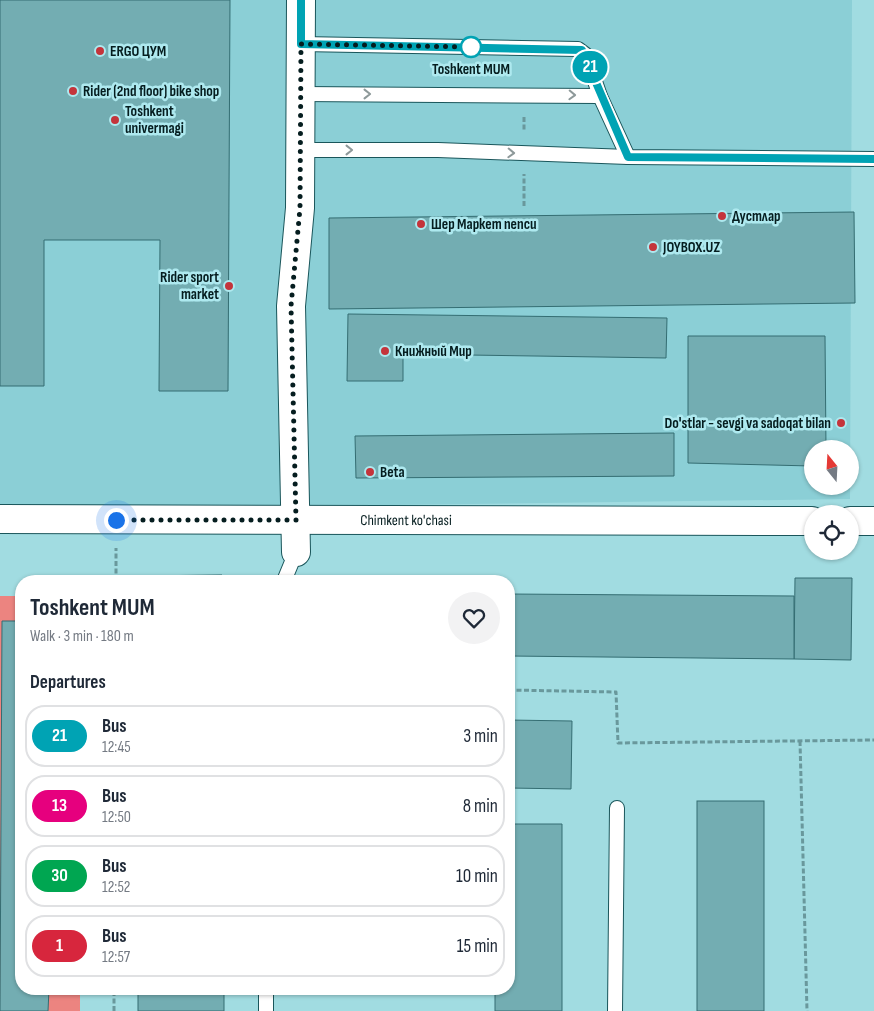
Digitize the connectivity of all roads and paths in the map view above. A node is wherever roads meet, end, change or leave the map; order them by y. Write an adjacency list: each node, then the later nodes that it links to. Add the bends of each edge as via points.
1 (301, 0): 2 (street)
2 (301, 44): 3 (street); 4 (lane, via 578,49 586,55)
3 (301, 94): 4 (lane, one-way to 4); 5 (street)
4 (600, 96): 6 (lane)
5 (300, 150): 6 (lane, one-way to 6, via 438,150); 9 (street, via 300,208 291,306)
6 (628, 157): 7 (lane)
7 (874, 159)
8 (0, 520): 9 (street, Chimkent ko'chasi)
9 (296, 520): 10 (street, Chimkent ko'chasi); 13 (street)
10 (804, 521)
11 (859, 521): 12 (street)
12 (874, 521)
13 (296, 552): 14 (lane)
14 (286, 575)
15 (515, 690): 17 (path, via 616,692 618,744)
16 (874, 740): 17 (path)
17 (800, 741): 24 (path)
18 (617, 808): 23 (lane)
19 (114, 995): 21 (path)
20 (266, 995): 22 (lane)
21 (114, 1011)
22 (266, 1011)
23 (615, 1011)
24 (807, 1011)

